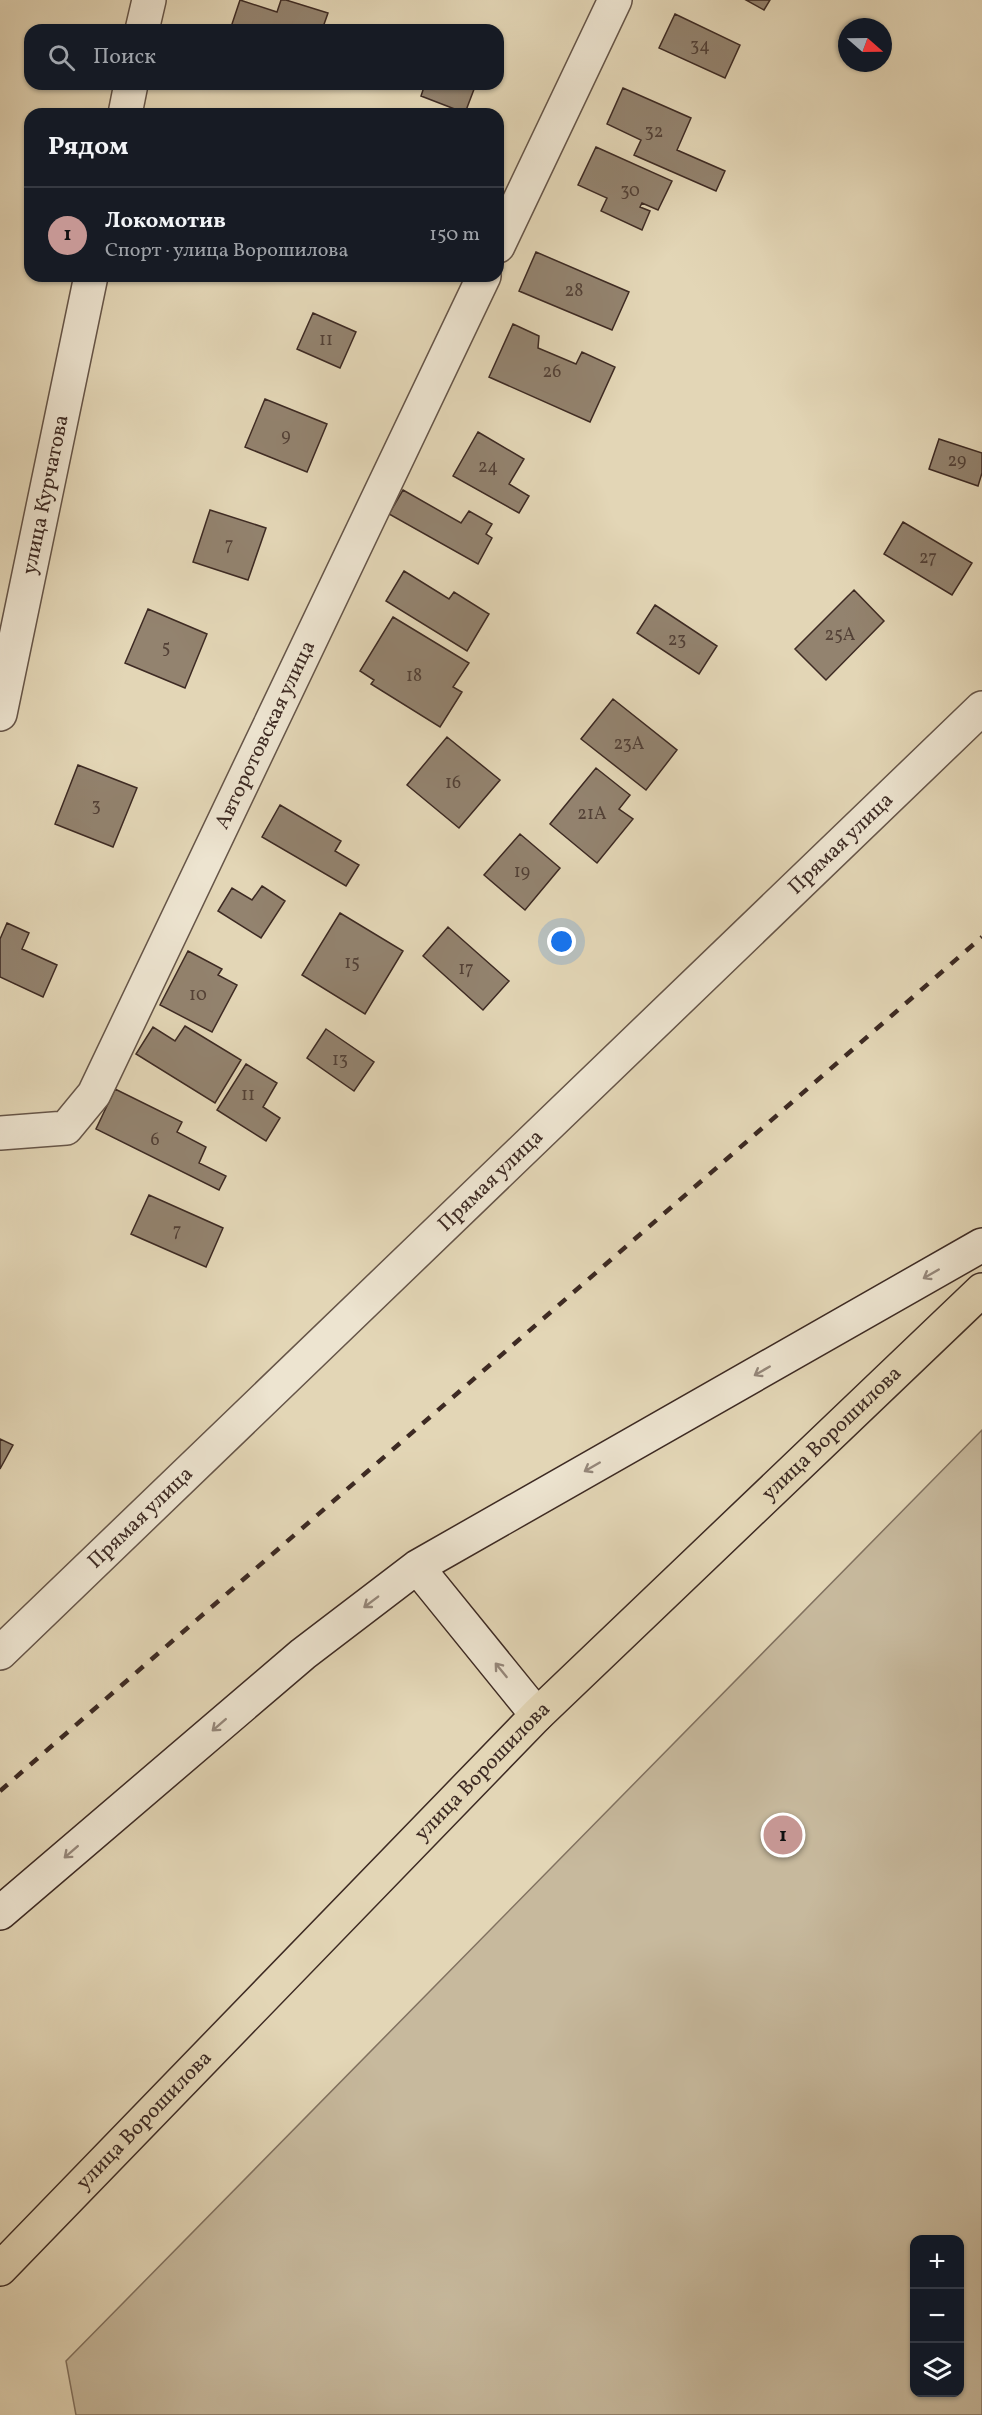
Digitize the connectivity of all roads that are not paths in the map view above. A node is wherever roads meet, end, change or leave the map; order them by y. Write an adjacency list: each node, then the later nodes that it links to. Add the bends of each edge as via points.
1 (149, 0): 3 (street)
2 (615, 0): 6 (street)
3 (143, 24)
4 (130, 90): 5 (street)
5 (126, 108)
6 (504, 233)
7 (90, 282): 10 (street, улица Курчатова)
8 (481, 282): 11 (street, Авторотовская улица, via 94,1094 66,1128)
9 (982, 708): 15 (street, Прямая улица)
10 (0, 714)
11 (0, 1133)
12 (982, 1245): 14 (street, one-way to 14)
13 (982, 1290): 16 (main road, улица Ворошилова)
14 (417, 1567): 16 (street, one-way to 14); 17 (street, one-way to 17, via 303,1654)
15 (0, 1653)
16 (537, 1715): 18 (main road, улица Ворошилова)
17 (0, 1913)
18 (0, 2269)

